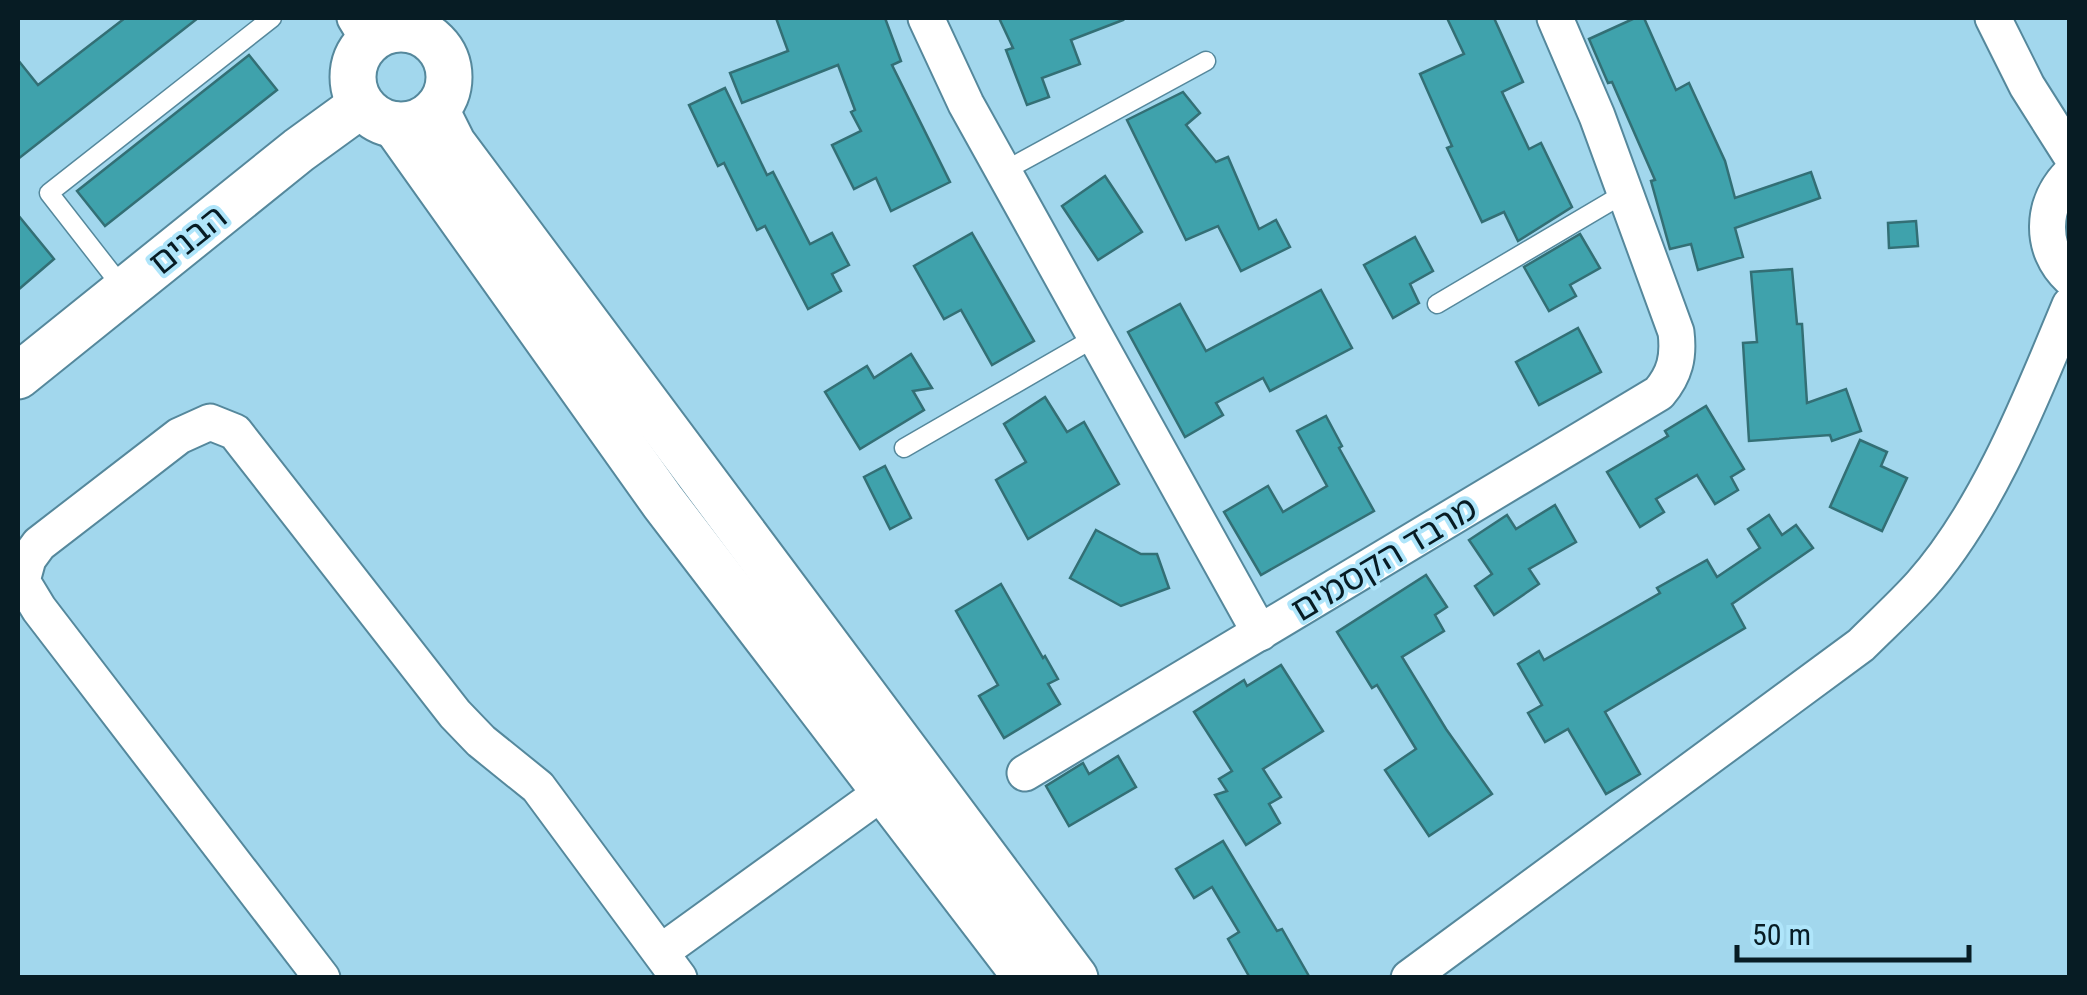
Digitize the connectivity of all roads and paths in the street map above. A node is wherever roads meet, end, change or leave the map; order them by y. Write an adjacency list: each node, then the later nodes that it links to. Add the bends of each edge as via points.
1 (272, 18): 14 (lane, via 49,194)
2 (926, 18): 10 (street, מרבד הקסמים)
3 (1555, 18): 12 (street, מרבד הקסמים)
4 (1993, 18): 9 (street)
5 (439, 28): 6 (street); 8 (street, via 450,83)
6 (362, 29): 8 (street, via 352,82)
7 (1206, 60): 10 (lane)
8 (398, 114): 14 (street, הבנים, via 299,150); 22 (street, via 662,502); 26 (street, via 453,144)
9 (2070, 154)
10 (1004, 171): 17 (street, מרבד הקסמים)
11 (2070, 174): 13 (street, via 2050,202 2046,226 2050,251)
12 (1625, 193): 15 (lane); 20 (street, מרבד הקסמים, via 1676,332 1676,364 1659,393)
13 (2070, 278)
14 (125, 291): 18 (street, הבנים)
15 (1437, 304)
16 (2070, 304): 27 (street, via 2005,452 1923,583 1861,645)
17 (1096, 337): 19 (lane); 20 (street, מרבד הקסמים)
18 (18, 376)
19 (904, 448)
20 (1260, 633): 21 (street)
21 (1025, 773)
22 (884, 791): 23 (street); 25 (street)
23 (670, 965): 24 (street, via 538,787 480,742 235,432 210,422 179,436 39,544 22,581)
24 (322, 978)
25 (1027, 978)
26 (1075, 978)
27 (1409, 978)

